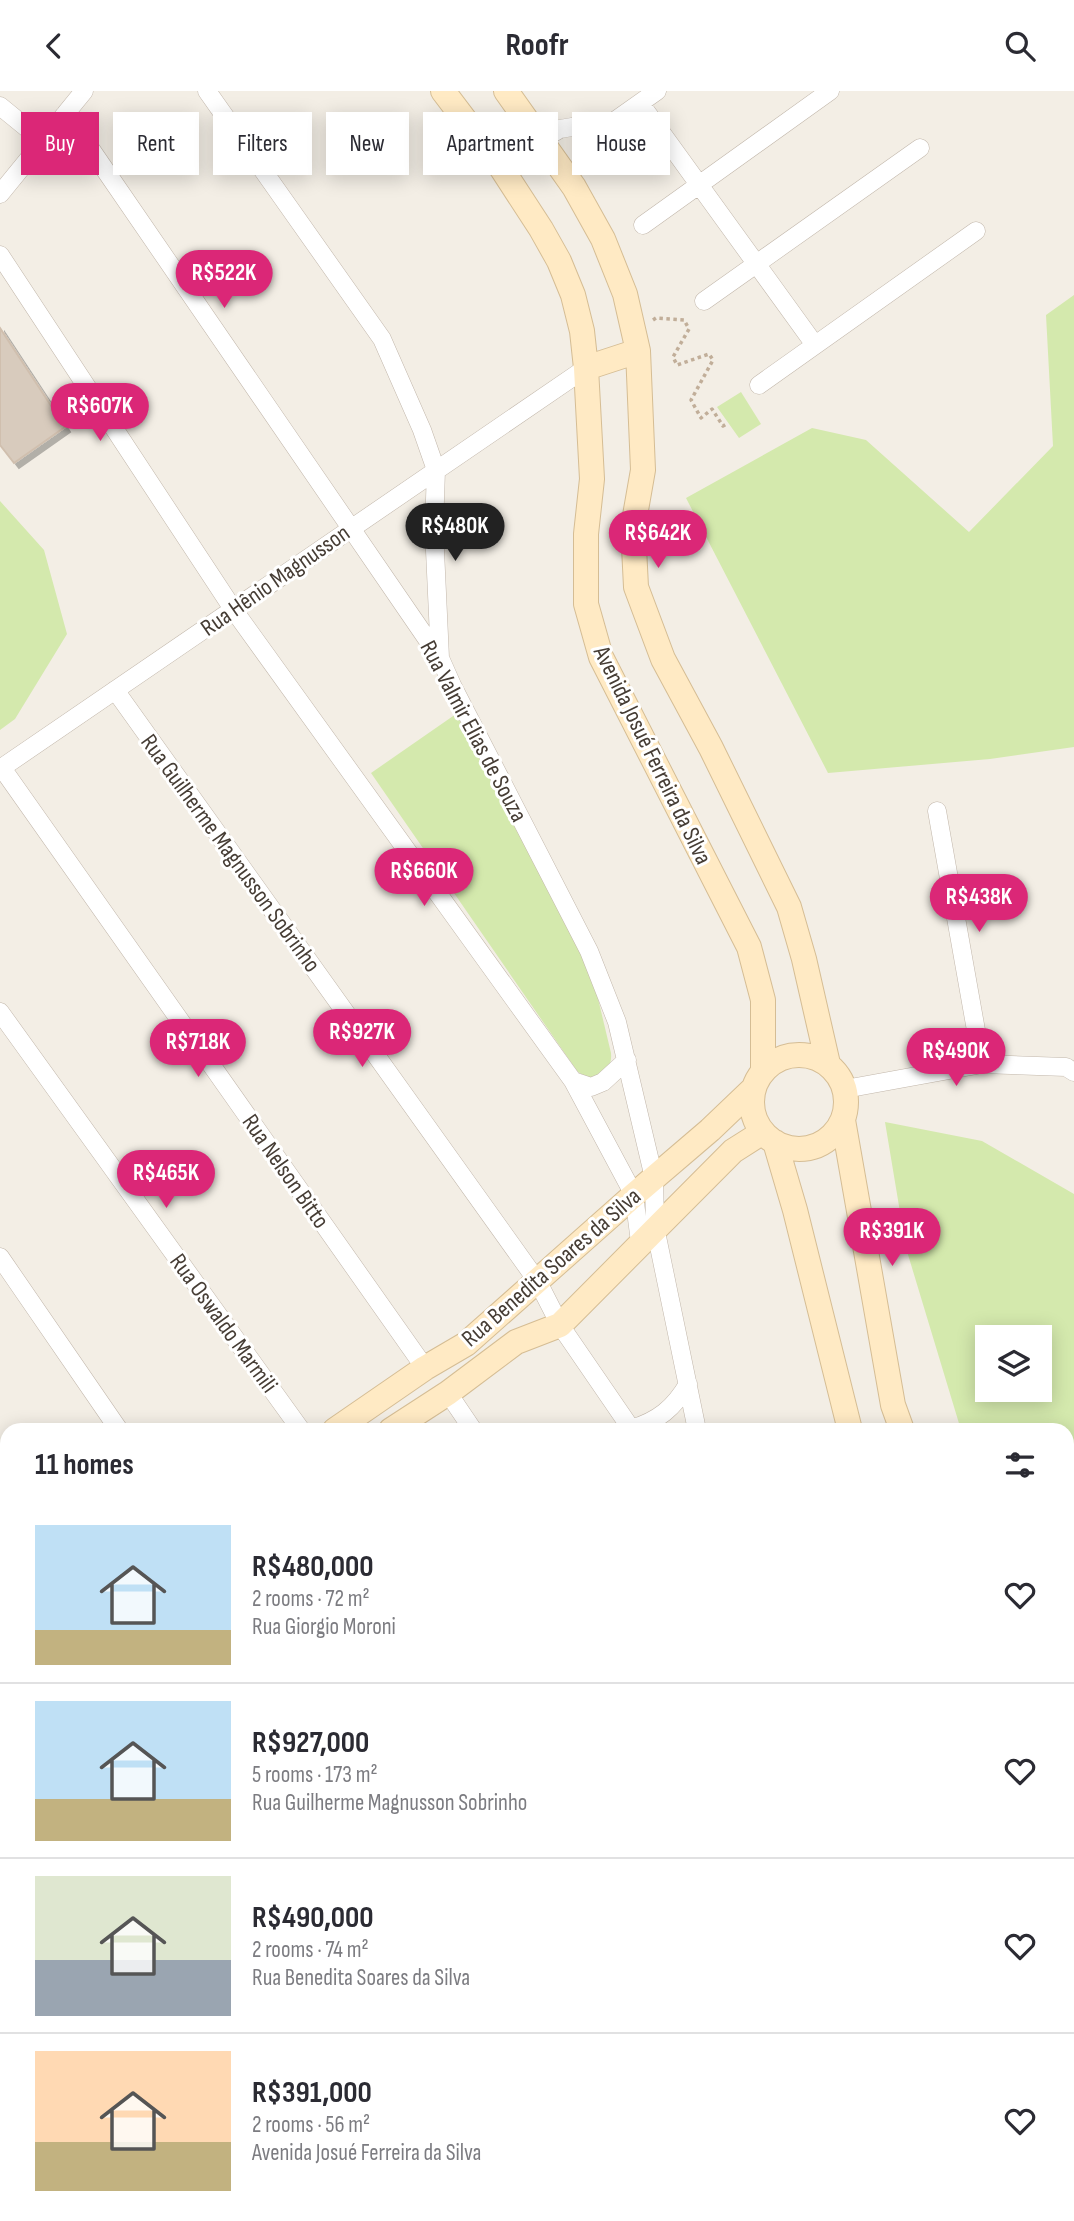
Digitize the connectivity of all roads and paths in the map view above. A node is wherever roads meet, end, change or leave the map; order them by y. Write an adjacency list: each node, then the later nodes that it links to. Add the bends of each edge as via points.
1 (84, 91): 9 (street)
2 (207, 91): 31 (street, via 382,339)
3 (443, 91): 10 (main road, Avenida Josué Ferreira da Silva)
4 (506, 91): 11 (main road, Avenida Josué Ferreira da Silva)
5 (657, 91): 7 (street)
6 (830, 91): 19 (street)
7 (640, 103): 13 (street, via 606,127); 19 (street)
8 (0, 106): 12 (street)
9 (67, 112)
10 (459, 112)
11 (521, 112)
12 (21, 123)
13 (558, 130)
14 (920, 148): 24 (street)
15 (99, 161): 32 (street, Rua Valmir Elias de Souza)
16 (558, 164): 26 (main road, Avenida Josué Ferreira da Silva, via 603,239 625,294)
17 (21, 169): 20 (street)
18 (506, 175): 28 (main road, Avenida Josué Ferreira da Silva, via 559,261 573,295)
19 (699, 185): 21 (street); 24 (street)
20 (0, 194)
21 (643, 225)
22 (976, 231): 27 (street)
23 (0, 255): 33 (street)
24 (757, 265): 25 (street); 27 (street)
25 (704, 301)
26 (636, 342): 28 (main road); 30 (path, via 656,318 684,320 689,329 673,357 677,365 709,354 713,360 691,400 701,418 712,409 723,426); 40 (main road, Avenida Josué Ferreira da Silva, via 643,470 634,527 636,587 663,659 789,907)
27 (815, 345): 29 (street)
28 (586, 368): 31 (street, Rua Hênio Magnusson); 43 (main road, Avenida Josué Ferreira da Silva, via 592,479 586,604 601,657 749,947 763,1000)
29 (759, 386)
30 (728, 423)
31 (436, 470): 32 (street, Rua Hênio Magnusson); 34 (street)
32 (350, 529): 33 (street, Rua Hênio Magnusson); 34 (street, Rua Valmir Elias de Souza)
33 (233, 609): 35 (street, Rua Hênio Magnusson); 44 (street)
34 (440, 658): 39 (street, Rua Valmir Elias de Souza, via 589,951)
35 (115, 690): 36 (street, Rua Hênio Magnusson); 52 (street, Rua Guilherme Magnusson Sobrinho)
36 (1, 769): 54 (street, Rua Nelson Bitto)
37 (937, 811): 41 (street)
38 (0, 1012): 58 (street, Rua Oswaldo Marmili)
39 (627, 1060): 44 (street, via 604,1082 591,1087); 48 (street, Rua Valmir Elias de Souza)
40 (828, 1064): 43 (main road, via 799,1054 785,1056 771,1063); 45 (main road)
41 (982, 1064): 42 (street, via 1066,1067); 45 (street)
42 (1074, 1072)
43 (758, 1079): 47 (main road, via 752,1103 754,1118); 48 (main road, Rua Benedita Soares da Silva, via 710,1130)
44 (573, 1081): 49 (street)
45 (845, 1089): 46 (main road)
46 (843, 1120): 47 (main road, via 822,1144 806,1149 790,1148); 66 (main road)
47 (769, 1137): 50 (main road, Rua Benedita Soares da Silva, via 733,1151); 65 (main road, via 795,1210)
48 (654, 1178): 49 (main road, Rua Benedita Soares da Silva); 50 (street, Rua Valmir Elias de Souza)
49 (634, 1195): 50 (street); 52 (main road, Rua Benedita Soares da Silva)
50 (648, 1235): 53 (main road, Rua Benedita Soares da Silva); 55 (street, Rua Valmir Elias de Souza)
51 (0, 1257): 57 (street)
52 (538, 1282): 53 (street, Rua Guilherme Magnusson Sobrinho); 54 (main road, Rua Benedita Soares da Silva, via 466,1343)
53 (560, 1325): 56 (main road, Rua Benedita Soares da Silva, via 516,1342); 62 (street, Rua Guilherme Magnusson Sobrinho)
54 (425, 1368): 59 (main road, Rua Benedita Soares da Silva)
55 (688, 1384): 63 (street, via 678,1401); 64 (street, Rua Valmir Elias de Souza)
56 (447, 1393): 60 (main road, Rua Benedita Soares da Silva); 61 (street)
57 (114, 1423)
58 (296, 1423)
59 (345, 1423)
60 (402, 1423)
61 (468, 1423)
62 (628, 1423)
63 (651, 1423)
64 (696, 1423)
65 (848, 1423)
66 (899, 1423)

